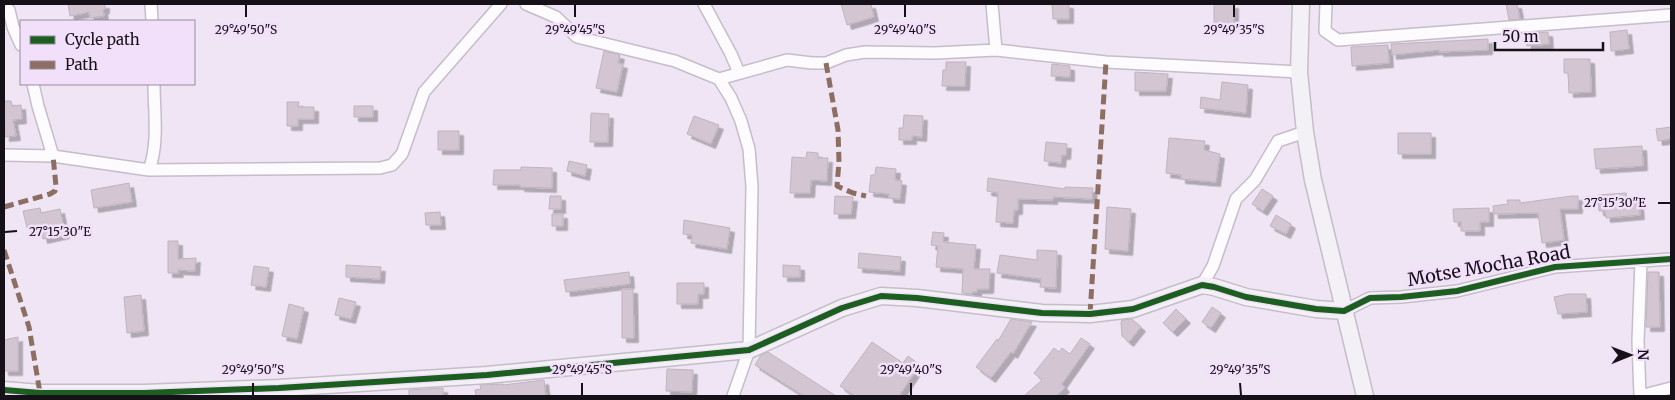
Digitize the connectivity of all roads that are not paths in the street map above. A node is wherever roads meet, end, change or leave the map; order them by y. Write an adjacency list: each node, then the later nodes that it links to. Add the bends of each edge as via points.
1 (150, 4): 10 (street)
2 (501, 4): 21 (street, via 424,92 402,154 392,165 380,168)
3 (526, 4): 15 (street, via 556,17 577,37 674,61)
4 (704, 4): 14 (street)
5 (992, 4): 12 (street)
6 (1301, 4): 13 (street)
7 (1326, 4): 9 (street, via 1325,31 1338,40)
8 (7, 9): 11 (street)
9 (1671, 15)
10 (152, 20)
11 (20, 43)
12 (996, 50): 13 (street, via 1106,62); 14 (street, via 865,52 826,63 787,60)
13 (1299, 72): 18 (street)
14 (739, 73): 15 (street)
15 (719, 79): 26 (street, via 734,106 749,149 752,188)
16 (33, 85): 20 (street)
17 (154, 85): 21 (street, via 155,144)
18 (1305, 132): 24 (street, via 1278,141 1255,180 1236,199 1213,266); 25 (street)
19 (4, 155): 20 (street)
20 (53, 156): 21 (street)
21 (149, 170)
22 (1671, 259): 23 (street, Motse Mocha Road)
23 (1641, 261): 25 (street, Motse Mocha Road, via 1555,267 1457,291 1402,298 1370,298); 32 (street)
24 (1202, 285): 25 (street, via 1246,297); 26 (street, via 1133,309 1090,314 1042,313 881,296 842,308)
25 (1344, 311): 31 (street)
26 (749, 350): 29 (street, via 487,375); 30 (street)
27 (1671, 388): 32 (street)
28 (4, 390): 29 (street)
29 (143, 395)
30 (733, 396)
31 (1365, 396)
32 (1640, 396)

